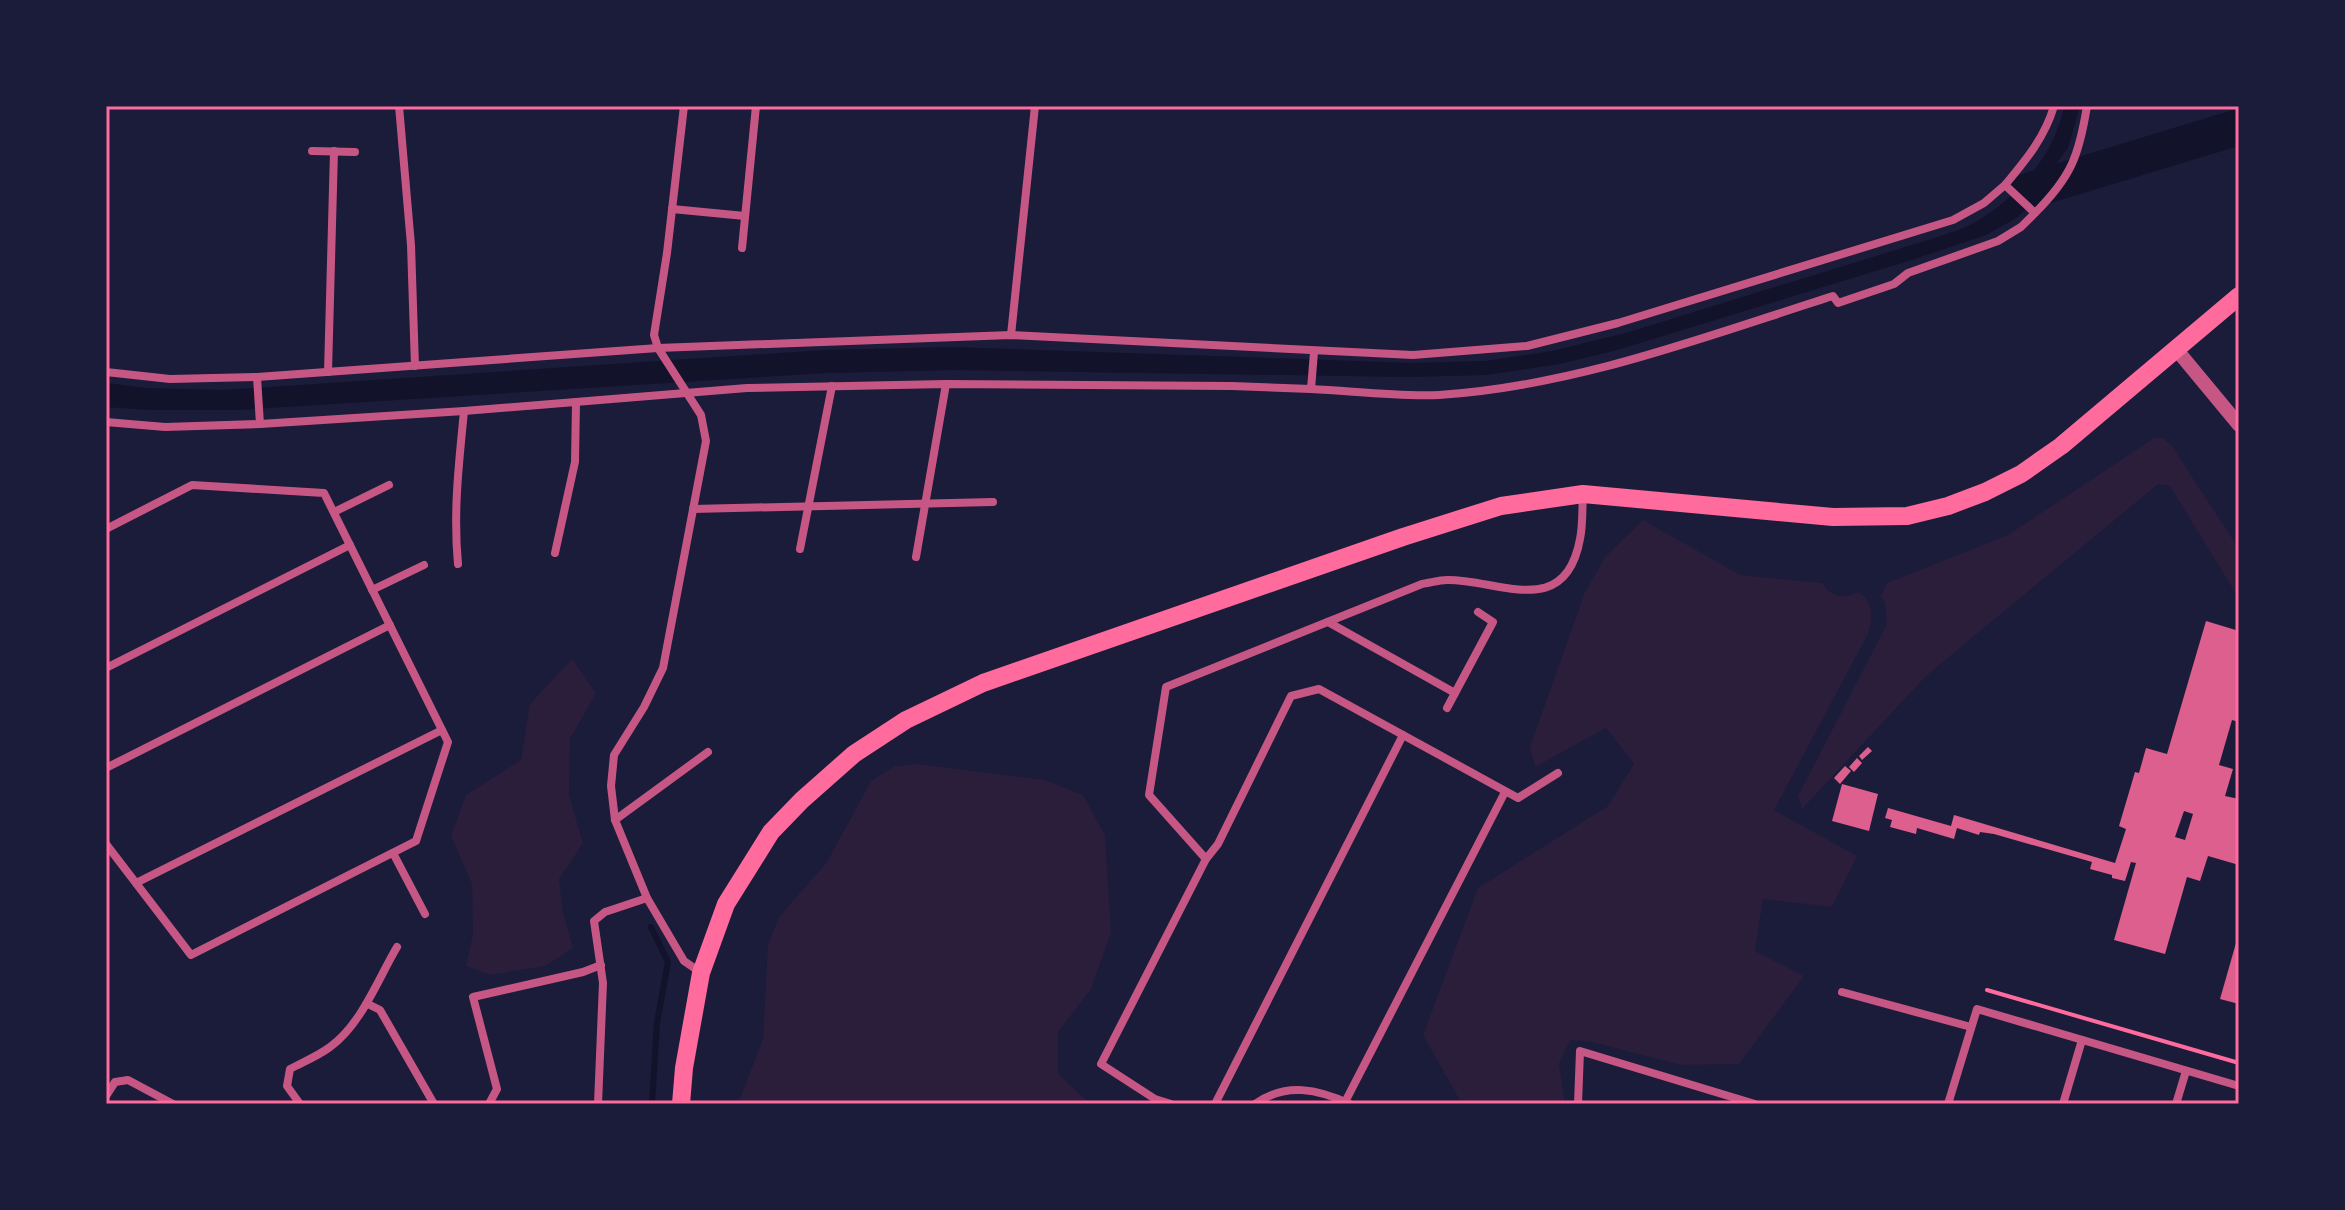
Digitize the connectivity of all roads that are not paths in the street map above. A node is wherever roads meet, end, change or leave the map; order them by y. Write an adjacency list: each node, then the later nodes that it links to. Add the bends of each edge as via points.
1 (399, 106): 20 (street)
2 (684, 106): 11 (street)
3 (756, 106): 13 (street)
4 (1035, 106): 16 (street)
5 (2054, 106): 10 (street)
6 (2087, 106): 12 (street, via 2081,146 2070,169 2054,194)
7 (312, 151): 8 (street)
8 (334, 151): 9 (street); 22 (street)
9 (355, 152)
10 (2008, 188): 12 (street); 19 (street, via 1953,220 1527,346 1413,355)
11 (672, 209): 13 (street); 17 (street, via 654,335)
12 (2032, 211): 26 (street, via 2021,227 1998,241 1908,273 1894,284 1838,303 1833,296 1604,369 1437,395)
13 (745, 216): 14 (street)
14 (742, 248)
15 (2239, 296): 18 (main road)
16 (1011, 335): 17 (street); 19 (street)
17 (658, 348): 20 (street); 27 (street)
18 (2176, 349): 32 (street); 34 (main road, via 2021,474 1934,509 1893,517 1833,517)
19 (1314, 354): 26 (street)
20 (415, 366): 22 (street)
21 (106, 372): 23 (street)
22 (328, 372): 23 (street)
23 (257, 381): 30 (street)
24 (946, 384): 25 (street); 26 (street); 36 (street)
25 (832, 386): 27 (street); 37 (street)
26 (1312, 386)
27 (685, 390): 28 (street); 38 (street, via 701,415 706,441)
28 (576, 402): 29 (street); 43 (street, via 575,462)
29 (464, 411): 30 (street); 45 (street, via 456,500)
30 (259, 420): 31 (street, via 165,427)
31 (106, 422)
32 (2239, 425)
33 (389, 485): 39 (street)
34 (1583, 494): 49 (street, via 1574,560 1564,576 1547,587 1526,592 1447,580 1422,584); 69 (main road, via 1501,506 1403,537 983,683 906,720 854,754 771,832 726,904)
35 (993, 502): 36 (street)
36 (926, 503): 37 (street); 44 (street)
37 (809, 506): 38 (street); 42 (street)
38 (693, 509): 60 (street, via 663,668 614,755)
39 (334, 512): 40 (street, via 324,493 192,485); 41 (street)
40 (106, 529)
41 (350, 545): 47 (street); 51 (street)
42 (800, 549)
43 (555, 553)
44 (916, 557)
45 (458, 564)
46 (424, 565): 47 (street)
47 (372, 590): 50 (street)
48 (1478, 612): 52 (street, via 1493,622)
49 (1328, 622): 52 (street); 63 (street, via 1166,687 1149,795)
50 (390, 625): 54 (street); 57 (street)
51 (106, 668)
52 (1455, 693): 53 (street)
53 (1447, 708)
54 (442, 730): 62 (street, via 448,742 416,841); 64 (street)
55 (1403, 735): 59 (street); 63 (street, via 1319,689 1291,696); 85 (street)
56 (708, 752): 60 (street)
57 (106, 768)
58 (1558, 773): 59 (street, via 1518,798)
59 (1505, 792): 77 (street)
60 (615, 820): 65 (street)
61 (106, 844): 64 (street)
62 (393, 853): 64 (street, via 191,955); 66 (street)
63 (1206, 859): 84 (street, via 1101,1064)
64 (136, 883)
65 (647, 898): 68 (street, via 594,921); 69 (street, via 684,961)
66 (425, 914)
67 (397, 947): 71 (street)
68 (601, 965): 81 (street, via 473,997 497,1089); 82 (street)
69 (701, 973): 83 (main road)
70 (1842, 992): 72 (street)
71 (368, 1004): 79 (street, via 331,1046 290,1069 287,1086); 80 (street, via 380,1010)
72 (1971, 1027): 73 (street, via 1977,1009); 89 (street)
73 (2082, 1040): 74 (street); 90 (street)
74 (2186, 1071): 75 (street); 91 (street)
75 (2239, 1086)
76 (106, 1096): 78 (street, via 115,1082 128,1080)
77 (1347, 1103): 86 (street, via 1299,1089 1282,1090)
78 (173, 1104)
79 (300, 1104)
80 (434, 1104)
81 (489, 1104)
82 (598, 1104)
83 (681, 1104)
84 (1171, 1104)
85 (1215, 1104)
86 (1255, 1104)
87 (1578, 1104): 88 (street, via 1580,1051)
88 (1755, 1104)
89 (1948, 1104)
90 (2063, 1104)
91 (2176, 1104)

